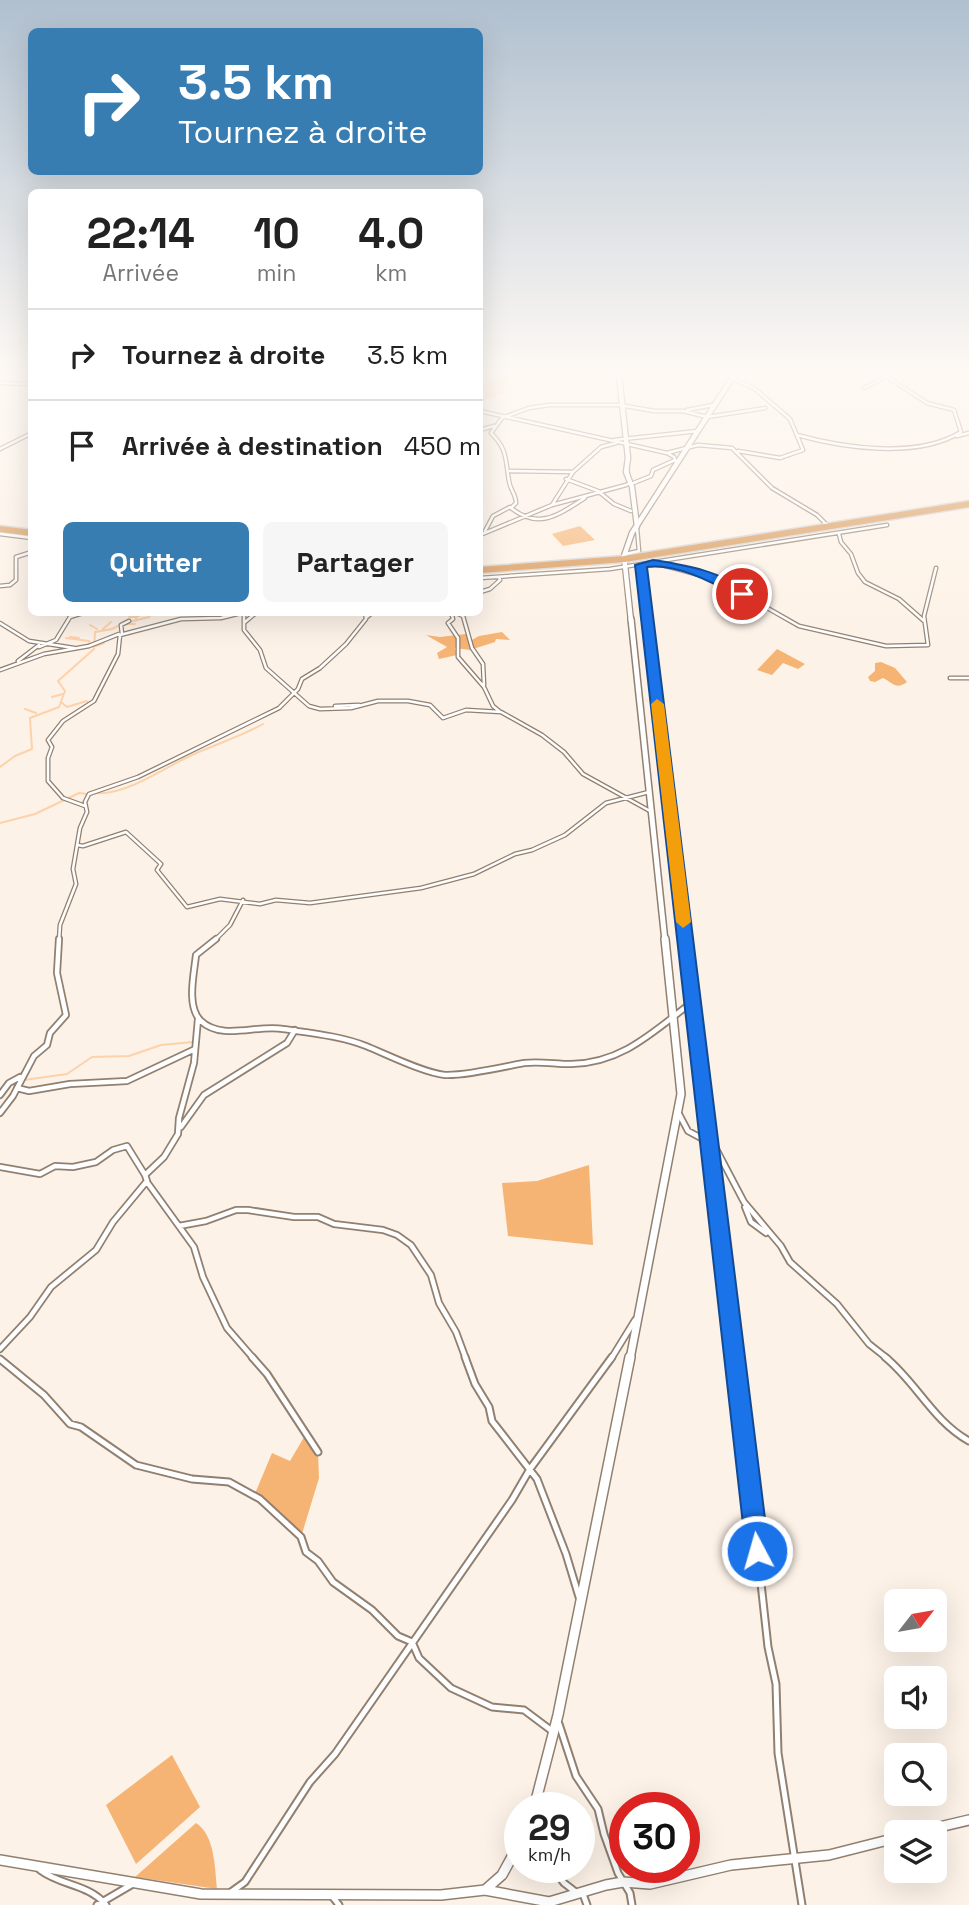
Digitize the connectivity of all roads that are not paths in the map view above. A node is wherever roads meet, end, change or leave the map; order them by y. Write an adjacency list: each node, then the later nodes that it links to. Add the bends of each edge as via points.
1 (508, 464): 7 (street)
2 (582, 464): 8 (street)
3 (626, 464): 10 (street)
4 (668, 464): 10 (street)
5 (675, 464): 19 (street)
6 (749, 464): 20 (street, via 772,488 817,515)
7 (510, 471): 8 (street); 15 (street, via 509,484 517,502)
8 (573, 472): 9 (street)
9 (566, 479): 11 (street); 13 (street)
10 (630, 484): 11 (street); 16 (street)
11 (603, 494): 12 (street); 16 (street, via 614,504)
12 (585, 498): 13 (street); 17 (street, via 546,519)
13 (552, 505): 17 (street)
14 (969, 505): 20 (highway); 26 (highway)
15 (510, 507): 17 (street); 22 (street, via 493,516)
16 (633, 509): 19 (street)
17 (522, 517): 22 (street)
18 (887, 525): 24 (street)
19 (637, 526): 26 (street, via 629,538); 26 (street, via 639,551)
20 (828, 527): 26 (highway)
21 (0, 530): 23 (highway)
22 (485, 532)
23 (28, 533)
24 (838, 533): 27 (street); 44 (street, via 854,556 862,580 901,600)
25 (28, 553): 33 (street, via 16,557 16,580)
26 (625, 561): 28 (street); 30 (highway); 32 (street); 60 (street)
27 (653, 563): 28 (street); 44 (street, via 718,580 799,626 882,646 927,646)
28 (641, 565): 66 (street)
29 (936, 568): 44 (street, via 926,596)
30 (483, 574)
31 (483, 574): 32 (street)
32 (499, 577): 34 (street, via 491,589)
33 (0, 586)
34 (483, 591)
35 (73, 616): 50 (street, via 56,640)
36 (217, 616): 41 (street)
37 (243, 616): 46 (street)
38 (253, 616): 46 (street)
39 (453, 616): 57 (street, via 448,623 458,639 458,657)
40 (463, 616): 57 (street, via 482,667)
41 (211, 617): 47 (street, via 181,619)
42 (367, 617): 58 (street, via 346,644 302,679)
43 (129, 621): 47 (street, via 121,625)
44 (924, 621)
45 (0, 623): 51 (street)
46 (244, 624): 58 (street, via 267,668)
47 (122, 634): 48 (street); 49 (street)
48 (113, 636): 49 (street); 52 (street)
49 (121, 640): 62 (street, via 120,656 94,691 94,701 62,721 48,740 52,747 48,781 63,798)
50 (47, 644): 51 (street); 52 (street)
51 (38, 645): 53 (street)
52 (80, 648): 53 (street)
53 (9, 665): 54 (street)
54 (0, 670)
55 (950, 678): 56 (street)
56 (969, 678)
57 (484, 687): 59 (street)
58 (293, 692): 59 (street, via 309,706 327,709 378,701 430,705 443,718 466,710); 62 (street, via 246,726 138,777 92,791)
59 (501, 712): 61 (street, via 542,735 583,774)
60 (649, 792): 61 (street); 63 (street)
61 (626, 797): 63 (street); 65 (street, via 600,807 565,835 474,874 391,894 302,904)
62 (85, 806): 64 (street)
63 (652, 812): 67 (street)
64 (77, 845): 65 (street, via 127,832 161,864 157,870 187,907 211,899); 71 (street, via 76,884 60,925 57,973 66,1015)
65 (243, 900): 68 (street, via 232,923 196,955 191,988)
66 (692, 1003): 67 (street); 78 (street)
67 (673, 1017): 69 (street, via 610,1059 535,1062 459,1074 438,1073 365,1045); 76 (street)
68 (198, 1019): 69 (street, via 223,1031); 70 (street)
69 (295, 1030): 77 (street, via 278,1049 204,1095)
70 (195, 1049): 72 (street, via 127,1081 29,1091); 77 (street, via 179,1118)
71 (22, 1076): 72 (street); 73 (street)
72 (17, 1088): 75 (street)
73 (0, 1095)
74 (0, 1101): 75 (street)
75 (1, 1110)
76 (680, 1114): 78 (street, via 688,1131); 83 (street)
77 (181, 1127): 80 (street, via 173,1145)
78 (709, 1141): 86 (street, via 744,1202 790,1262 837,1304 869,1344 901,1370 935,1413); 98 (street)
79 (0, 1167): 80 (street, via 40,1174 55,1166 96,1162 127,1146)
80 (145, 1175): 81 (street)
81 (147, 1181): 82 (street); 84 (street, via 96,1250 51,1287)
82 (179, 1226): 87 (street, via 194,1247 227,1328 267,1374); 88 (street, via 248,1210 318,1217 397,1235 411,1245 428,1270 492,1421)
83 (638, 1315): 88 (street); 89 (street)
84 (0, 1349)
85 (0, 1359): 90 (street, via 44,1395 70,1424 136,1465 192,1479 229,1482 260,1499 301,1537 306,1552 332,1582 372,1610 398,1636)
86 (969, 1441)
87 (318, 1452)
88 (530, 1469): 89 (street); 90 (street)
89 (581, 1602): 91 (street)
90 (412, 1642): 92 (street, via 419,1658 451,1688 492,1707 524,1710); 110 (street, via 335,1754 310,1782 245,1882)
91 (558, 1715): 92 (street); 97 (street, via 565,1749 598,1810)
92 (554, 1732): 93 (street)
93 (538, 1792)
94 (969, 1820): 95 (street)
95 (947, 1825)
96 (884, 1841): 98 (street, via 829,1855)
97 (609, 1847)
98 (793, 1858): 102 (street); 114 (street)
99 (0, 1860): 100 (street)
100 (36, 1867): 108 (street); 113 (street, via 51,1880 92,1889)
101 (504, 1872): 109 (street)
102 (700, 1872)
103 (564, 1883): 112 (street)
104 (617, 1883): 112 (street)
105 (624, 1883): 118 (street)
106 (636, 1883): 107 (street)
107 (654, 1883)
108 (133, 1884): 110 (street); 113 (street)
109 (485, 1889): 111 (street, via 447,1894); 112 (street, via 549,1902)
110 (226, 1895): 111 (street)
111 (332, 1895): 116 (street)
112 (577, 1897): 117 (street)
113 (105, 1903): 115 (street)
114 (802, 1904)
115 (97, 1905)
116 (340, 1905)
117 (587, 1905)
118 (632, 1905)

